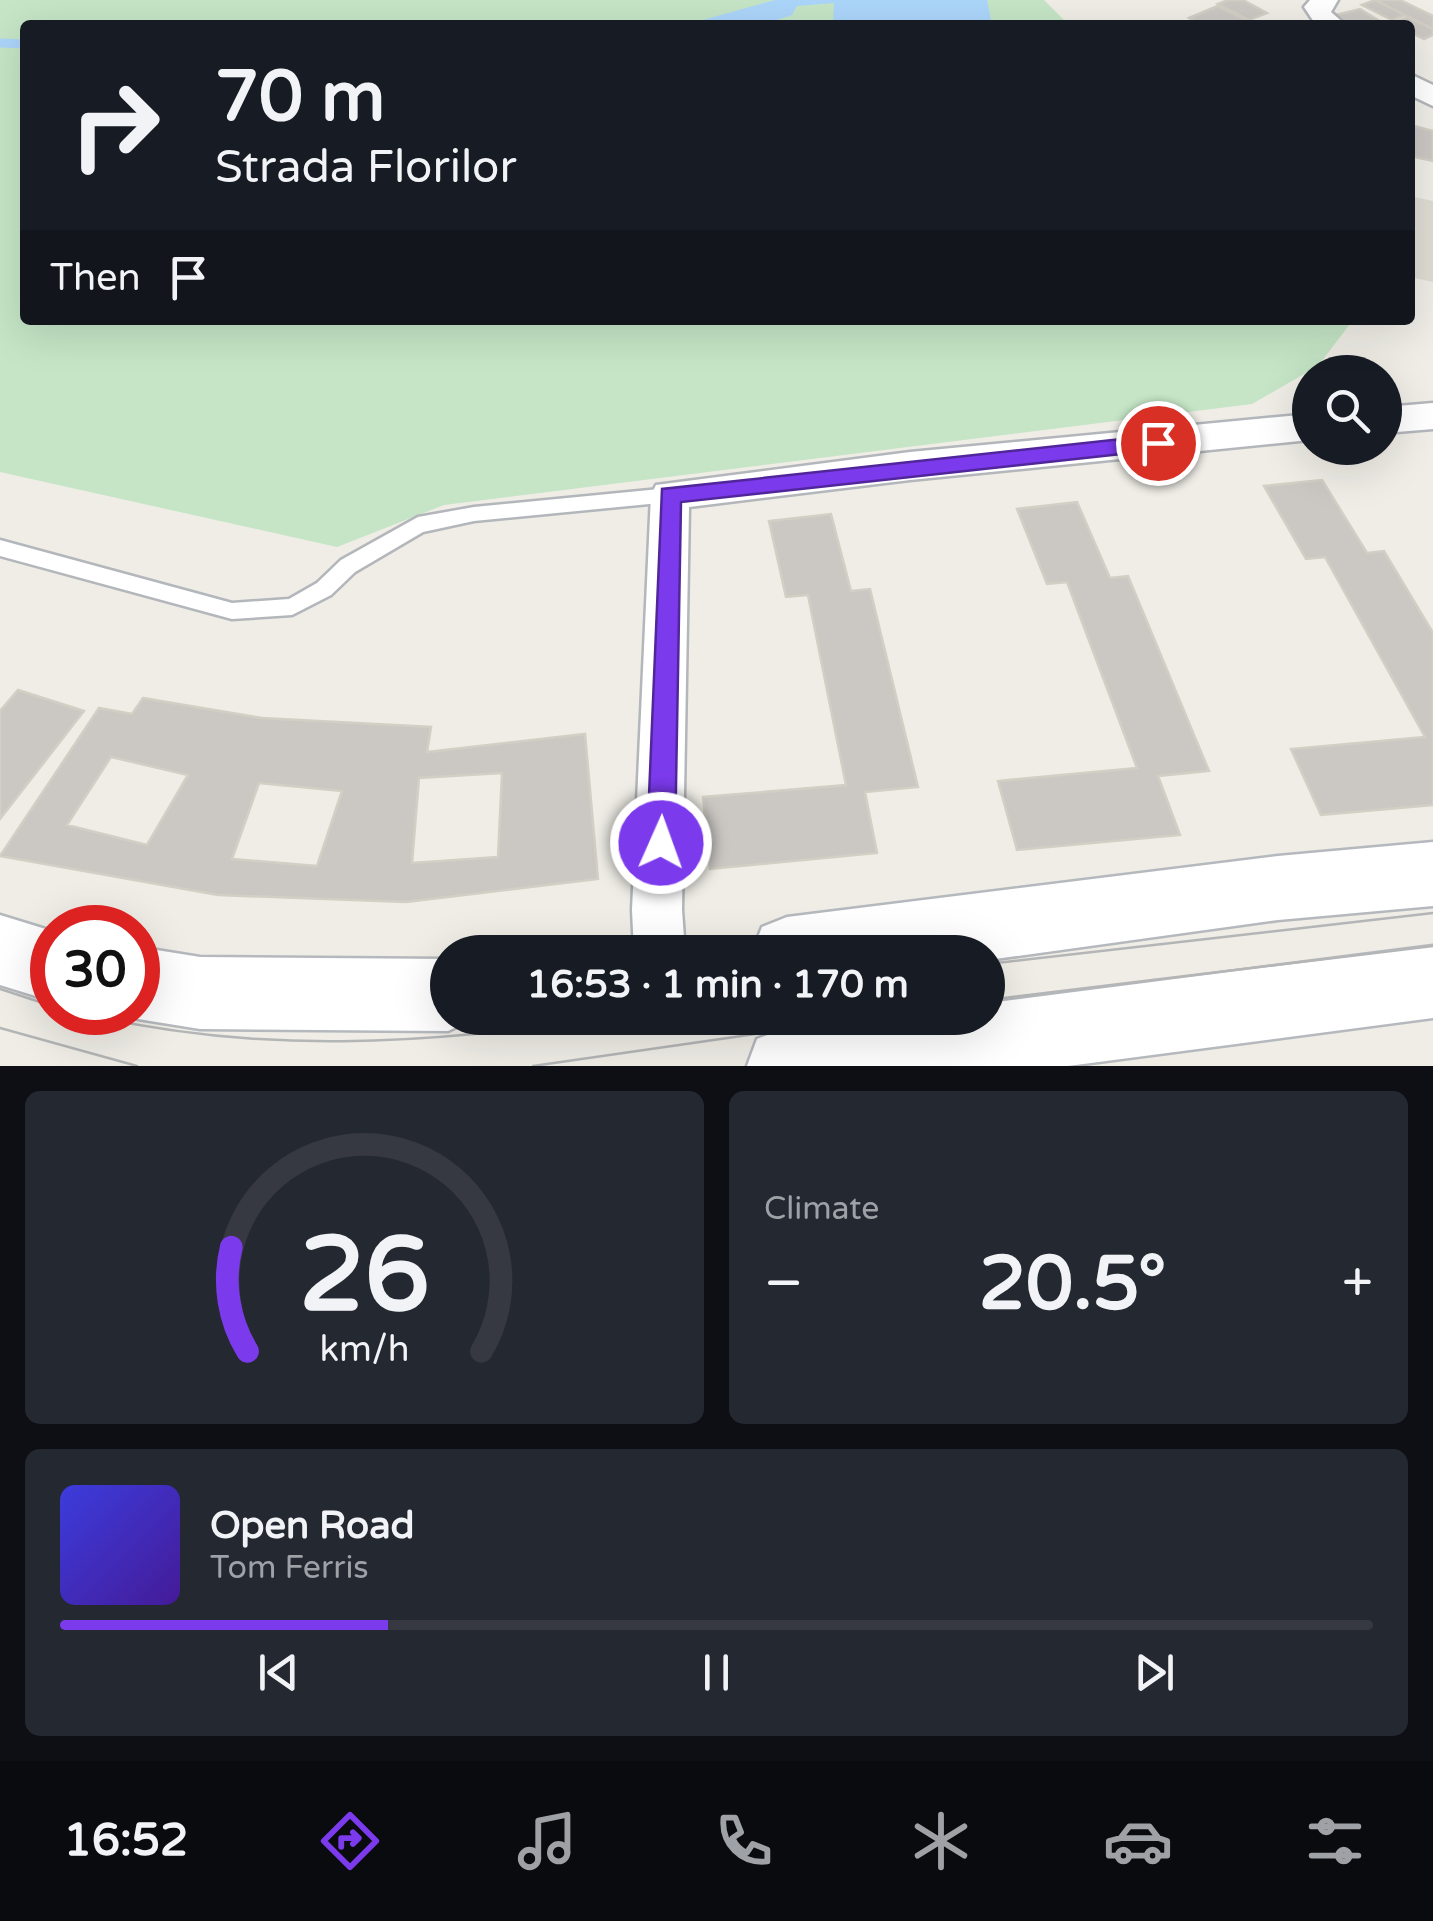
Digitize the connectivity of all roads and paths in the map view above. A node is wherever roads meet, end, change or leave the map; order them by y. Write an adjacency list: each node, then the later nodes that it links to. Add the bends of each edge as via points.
1 (1324, 0): 2 (street, via 1317,7)
2 (1326, 20)
3 (1433, 416): 4 (street)
4 (1402, 419)
5 (1292, 429): 6 (street)
6 (670, 495): 7 (lane, via 418,525 292,607 232,611); 9 (street)
7 (0, 548)
8 (1433, 874): 10 (main road)
9 (658, 935)
10 (917, 935)
11 (0, 950): 12 (main road)
12 (30, 959)
13 (1433, 982): 16 (main road)
14 (160, 987): 15 (main road, via 200,993)
15 (430, 994)
16 (784, 1066)

